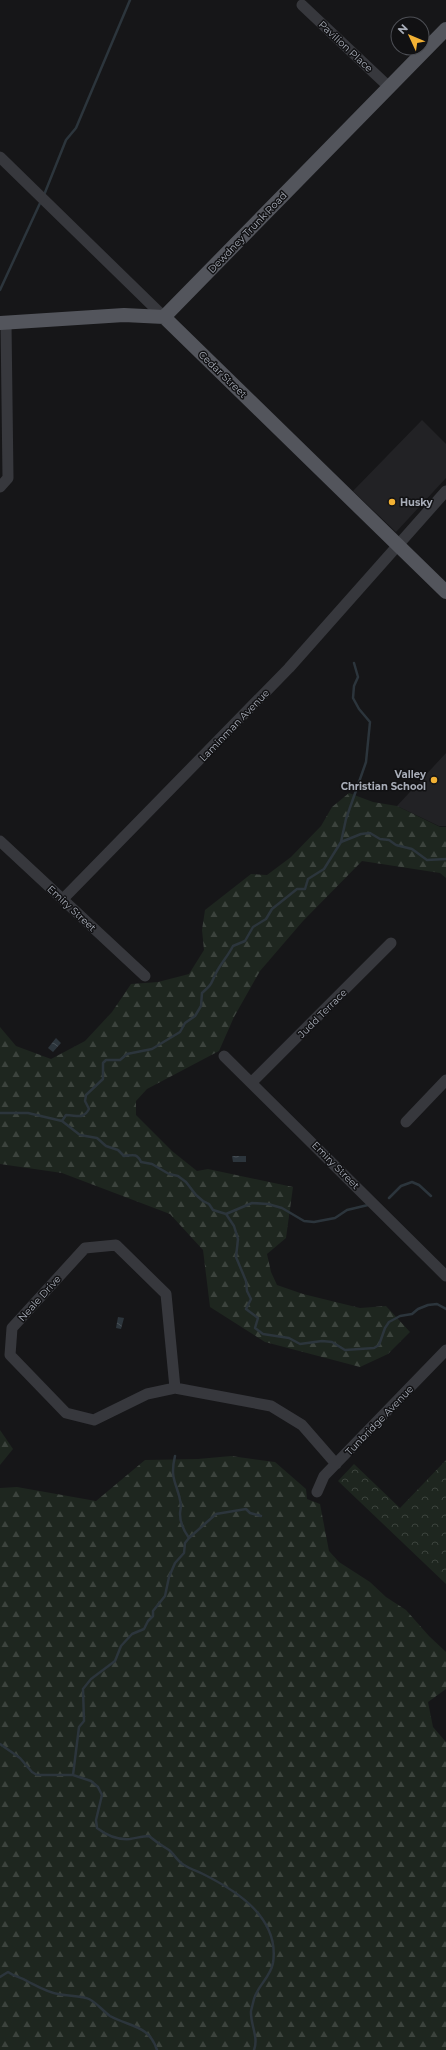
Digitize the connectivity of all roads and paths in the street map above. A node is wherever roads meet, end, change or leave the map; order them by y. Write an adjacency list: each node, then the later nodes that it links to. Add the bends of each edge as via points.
1 (302, 5): 3 (street, Pavilion Place)
2 (446, 30): 3 (main road, Dewdney Trunk Road)
3 (389, 87): 5 (main road, Dewdney Trunk Road)
4 (0, 157): 5 (street, Cedar Street)
5 (164, 317): 6 (main road, via 124,315); 9 (main road, Cedar Street)
6 (3, 323): 7 (street, via 8,478)
7 (0, 487)
8 (446, 491): 9 (street, Laminman Avenue)
9 (398, 546): 10 (main road, Cedar Street); 12 (street, Laminman Avenue, via 289,668)
10 (446, 592)
11 (0, 840): 12 (street, Emiry Street)
12 (63, 899): 14 (street, Emiry Street)
13 (391, 943): 17 (street, Judd Terrace)
14 (145, 976)
15 (224, 1056): 17 (street, Emiry Street)
16 (446, 1080): 18 (street)
17 (252, 1082): 19 (street, Emiry Street)
18 (406, 1122)
19 (446, 1276)
20 (446, 1350): 22 (street, Tunbridge Avenue)
21 (175, 1388): 21 (street, Neale Drive, via 166,1294 116,1245 85,1248 12,1328 10,1355 66,1413 94,1420 147,1394); 22 (street, Neale Drive, via 271,1406 302,1425)
22 (336, 1464): 23 (street, Tunbridge Avenue, via 324,1476)
23 (318, 1492)

